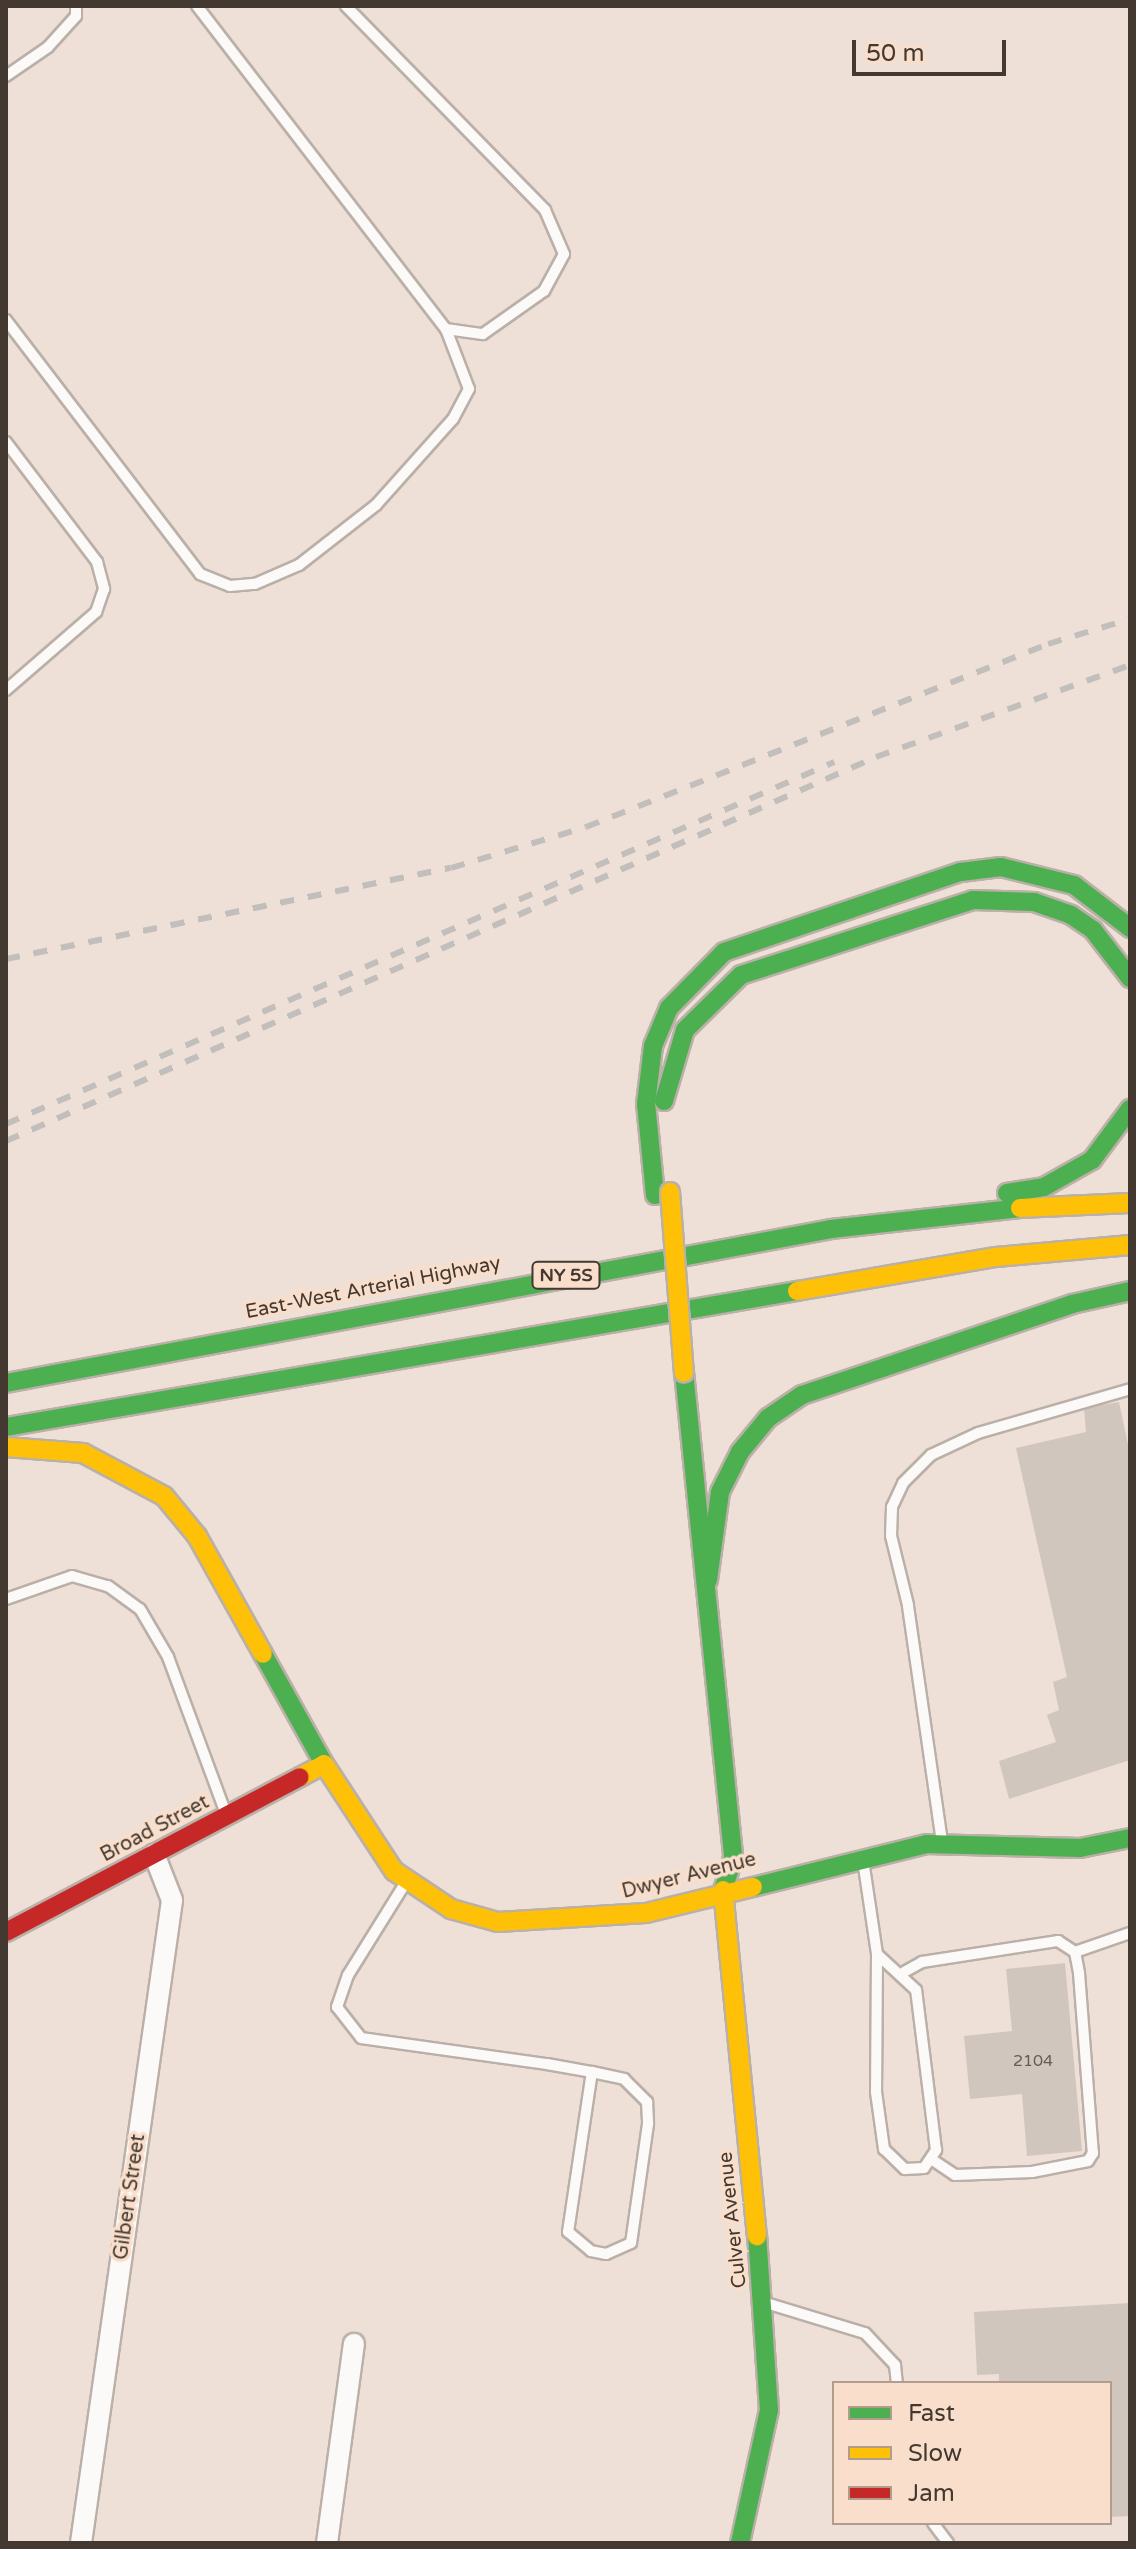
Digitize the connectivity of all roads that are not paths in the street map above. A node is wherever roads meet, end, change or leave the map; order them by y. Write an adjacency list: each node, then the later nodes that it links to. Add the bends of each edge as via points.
1 (76, 6): 4 (lane, via 76,16 48,47)
2 (197, 6): 6 (lane)
3 (346, 6): 6 (lane, via 545,210 564,254 544,291 483,334)
4 (6, 76)
5 (6, 320): 6 (lane, via 200,574 230,586 255,584 299,565 376,505 453,419 469,389)
6 (446, 329)
7 (6, 442): 8 (lane, via 97,562 104,589 96,612)
8 (6, 690)
9 (1130, 928): 12 (main road, via 1113,909 1074,885 1001,867 961,872 724,952 669,1008 653,1046 646,1104)
10 (1130, 978): 12 (main road, via 1093,930 1071,915 999,898 917,915 761,965 708,1001 685,1030 664,1096)
11 (1130, 1109): 14 (main road, via 1092,1160 1070,1176)
12 (662, 1194): 17 (main road, bridge)
13 (1130, 1203): 14 (main road, East-West Arterial Highway / NY 5S)
14 (883, 1221): 18 (main road, East-West Arterial Highway / NY 5S, via 431,1299)
15 (1130, 1245): 20 (main road, via 996,1257)
16 (1130, 1291): 22 (main road, via 1072,1304 802,1395 768,1418 740,1452 720,1492)
17 (676, 1372): 22 (main road); 31 (main road, via 713,1871)
18 (6, 1383)
19 (1130, 1389): 27 (lane, via 978,1433 931,1455 903,1483 892,1507 891,1536 908,1605)
20 (6, 1427)
21 (6, 1447): 24 (main road, Dwyer Avenue, via 83,1453 164,1496 197,1536)
22 (708, 1580): 31 (main road, via 733,1858)
23 (6, 1599): 25 (lane, via 72,1576 108,1586 140,1609 168,1657)
24 (324, 1764): 25 (main road, Broad Street); 30 (main road, Dwyer Avenue, via 369,1841)
25 (227, 1815): 28 (main road, Broad Street)
26 (1130, 1838): 27 (main road, Dwyer Avenue, via 1080,1848)
27 (942, 1842): 29 (main road, Dwyer Avenue)
28 (154, 1854): 32 (main road, Broad Street); 43 (street, Gilbert Street, via 172,1900)
29 (862, 1858): 31 (main road, Dwyer Avenue); 35 (lane)
30 (407, 1881): 31 (main road, Dwyer Avenue, via 451,1909 498,1922 646,1913); 37 (lane, via 348,1975 337,2007 361,2038)
31 (723, 1890): 39 (main road, Culver Avenue)
32 (6, 1932)
33 (1130, 1933): 34 (lane)
34 (1075, 1952): 36 (lane, via 1058,1941 922,1962); 38 (lane, via 1093,2153 1088,2161 1032,2172 955,2175)
35 (877, 1954): 36 (lane); 38 (lane, via 876,2092 884,2149 905,2169)
36 (904, 1972): 38 (lane, via 916,1990)
37 (592, 2072): 37 (lane, via 624,2079 647,2102 631,2243 606,2254 591,2251 568,2232)
38 (934, 2161)
39 (763, 2302): 41 (lane, via 865,2333 895,2365); 45 (main road, Culver Avenue, via 769,2410)
40 (354, 2344): 44 (street)
41 (897, 2381)
42 (934, 2525): 46 (lane)
43 (81, 2543)
44 (327, 2543)
45 (740, 2543)
46 (948, 2543)

